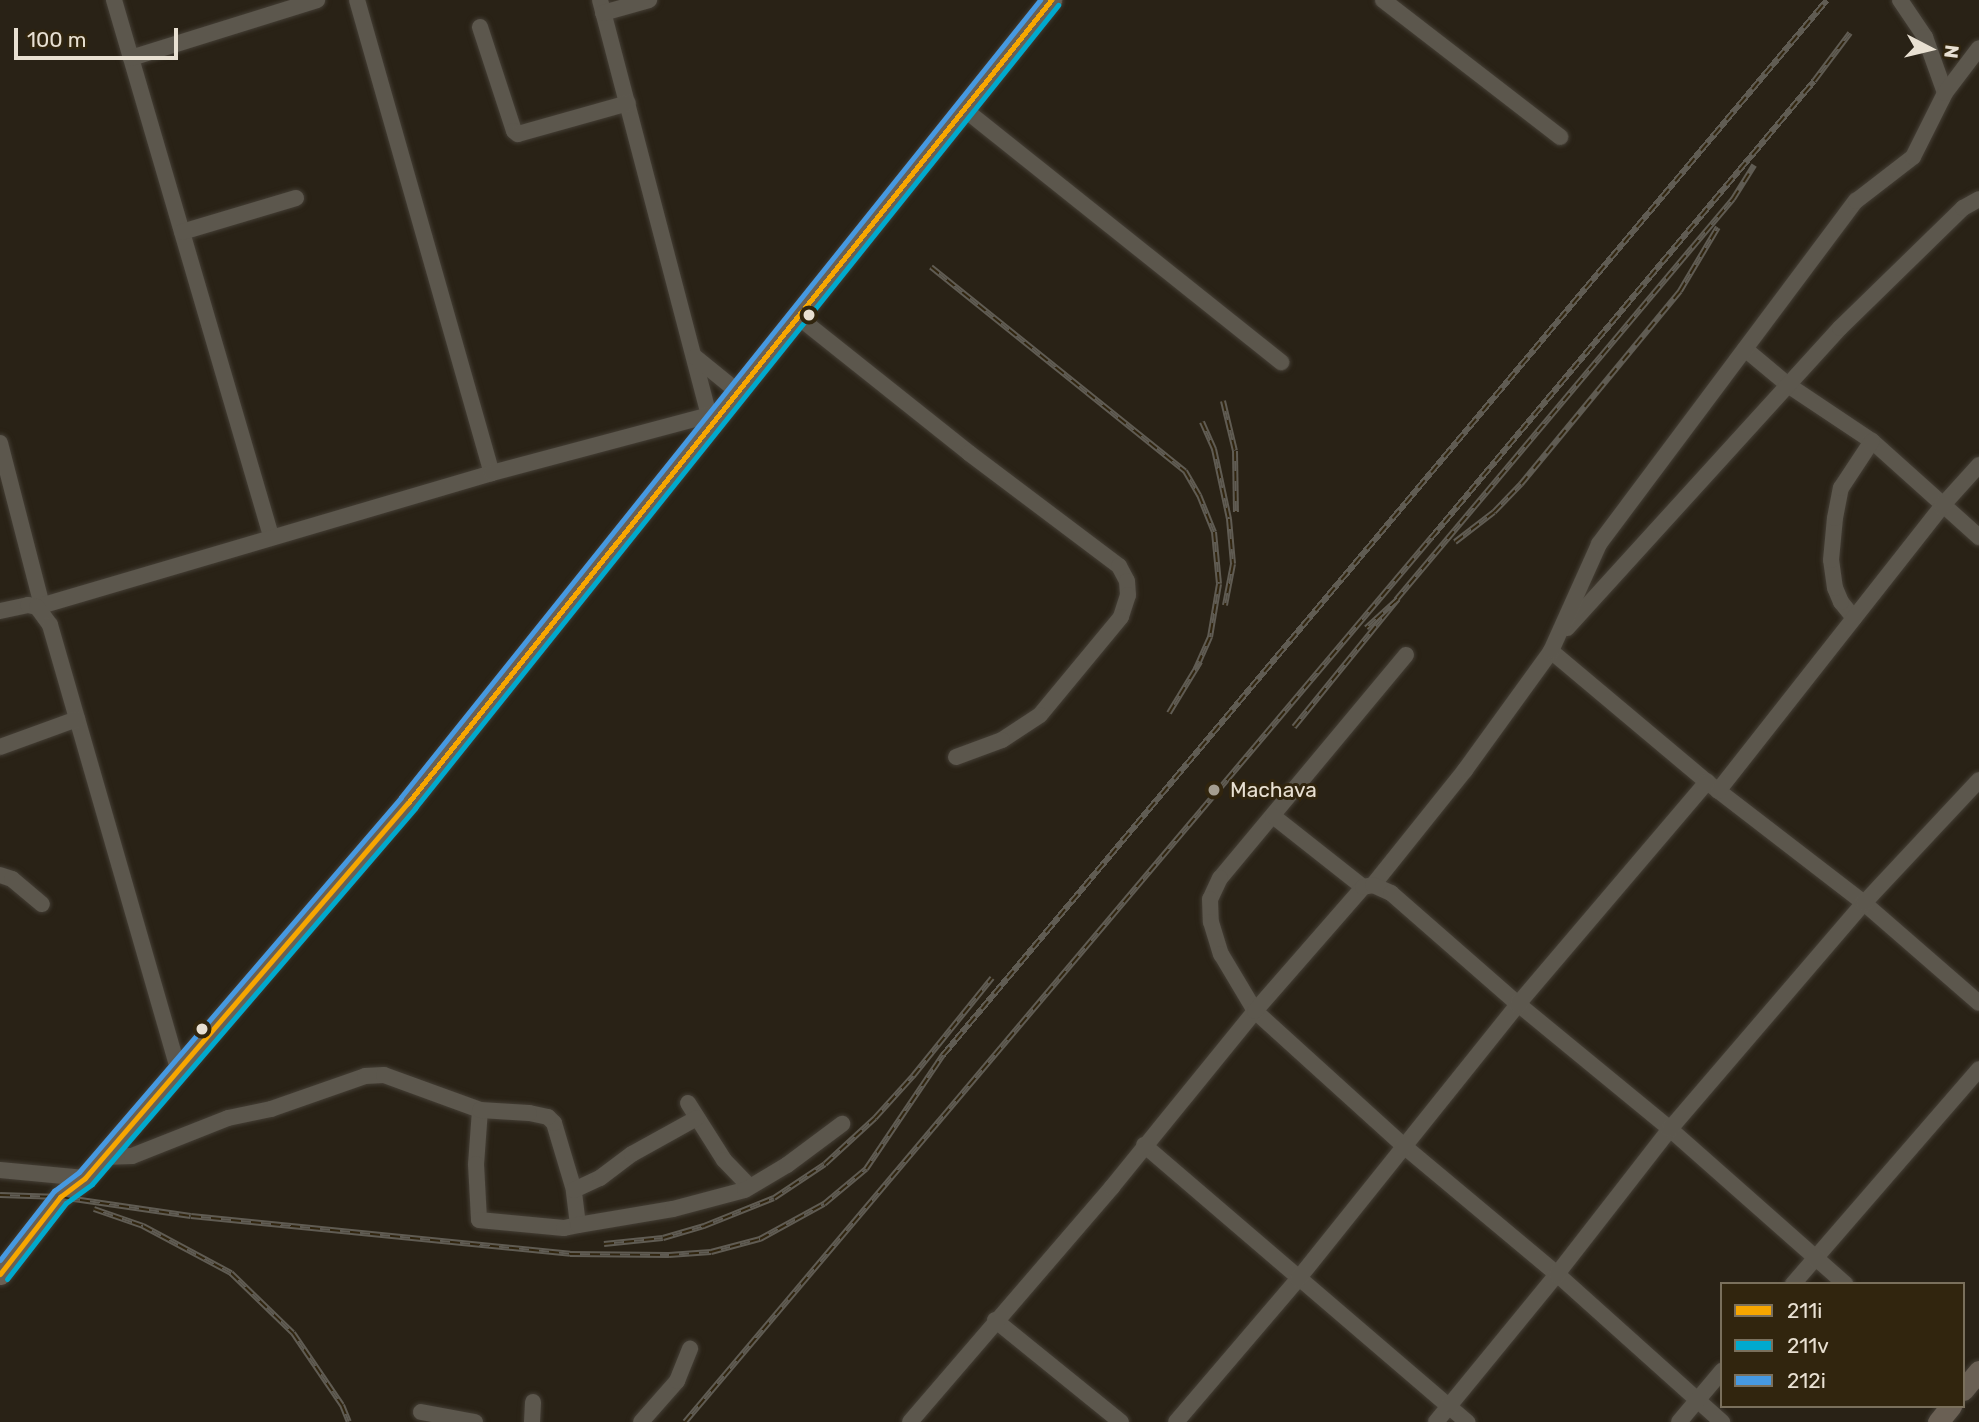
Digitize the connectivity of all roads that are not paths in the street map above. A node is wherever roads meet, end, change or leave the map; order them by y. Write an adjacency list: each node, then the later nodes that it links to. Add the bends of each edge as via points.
1 (114, 0): 11 (street)
2 (317, 0): 11 (street)
3 (357, 0): 29 (street)
4 (649, 0): 8 (street)
5 (1051, 0): 14 (main road)
6 (1383, 0): 15 (street)
7 (1900, 0): 12 (street, via 1925,37)
8 (602, 7): 13 (street)
9 (481, 27): 13 (street, via 517,134)
10 (1979, 48): 12 (street)
11 (131, 58): 18 (street)
12 (1945, 93): 20 (street, via 1913,157 1856,201)
13 (628, 103): 21 (street)
14 (964, 109): 19 (main road); 22 (street)
15 (1560, 137)
16 (296, 198): 18 (street)
17 (1979, 199): 23 (street, via 1963,208)
18 (182, 232): 31 (street)
19 (797, 316): 24 (main road); 40 (street, via 1112,560 1127,581 1121,617 1040,715 1002,740)
20 (1745, 349): 23 (street); 36 (street, via 1599,544)
21 (695, 357): 24 (street); 25 (street)
22 (1281, 362)
23 (1788, 385): 26 (street); 36 (street)
24 (737, 391): 25 (main road)
25 (710, 420): 29 (street); 51 (main road, via 408,803)
26 (1872, 441): 30 (street); 35 (street, via 1841,488 1835,518 1831,560 1835,587)
27 (0, 443): 33 (street)
28 (1979, 465): 30 (street)
29 (492, 473): 31 (street)
30 (1942, 506): 32 (street); 35 (street)
31 (271, 536): 33 (street)
32 (1979, 537)
33 (39, 606): 34 (street); 38 (street, via 50,625)
34 (0, 611)
35 (1854, 618): 42 (street)
36 (1554, 645): 42 (street); 45 (street, via 1465,770)
37 (1406, 654): 43 (street)
38 (77, 719): 39 (street); 51 (street)
39 (0, 747)
40 (956, 757)
41 (1979, 780): 46 (street)
42 (1713, 787): 46 (street); 49 (street)
43 (1273, 816): 45 (street); 50 (street, via 1220,877 1210,899 1220,954)
44 (0, 875): 47 (street, via 12,879)
45 (1368, 886): 49 (street, via 1391,893); 50 (street)
46 (1864, 903): 48 (street); 57 (street)
47 (42, 904)
48 (1979, 1003)
49 (1518, 1004): 57 (street); 59 (street)
50 (1255, 1012): 58 (street); 59 (street)
51 (178, 1068): 60 (main road)
52 (1979, 1069): 66 (street)
53 (688, 1103): 55 (street)
54 (480, 1110): 60 (street, via 393,1077 365,1076 271,1109 228,1118 132,1156); 64 (street, via 548,1117 554,1123); 65 (street, via 476,1164 479,1220)
55 (697, 1118): 63 (street, via 724,1160); 64 (street)
56 (842, 1124): 63 (street, via 787,1165)
57 (1670, 1129): 66 (street); 68 (street)
58 (1144, 1145): 69 (street); 72 (street)
59 (1405, 1147): 68 (street); 69 (street)
60 (102, 1157): 62 (main road)
61 (0, 1170): 62 (street)
62 (85, 1178): 67 (main road, via 64,1193)
63 (749, 1186): 65 (street, via 673,1209)
64 (574, 1190): 65 (street)
65 (578, 1226)
66 (1814, 1258): 70 (street); 71 (street)
67 (0, 1274)
68 (1557, 1274): 75 (street); 77 (street)
69 (1298, 1279): 77 (street); 86 (street)
70 (1795, 1282)
71 (1843, 1282)
72 (995, 1320): 84 (street); 85 (street)
73 (690, 1348): 83 (street, via 677,1381)
74 (1720, 1373): 75 (street)
75 (1697, 1401): 89 (street); 90 (street)
76 (533, 1402): 82 (street)
77 (1449, 1407): 87 (street); 88 (street)
78 (1949, 1408): 91 (main road)
79 (421, 1412): 80 (street)
80 (453, 1419): 81 (street)
81 (475, 1422)
82 (532, 1422)
83 (641, 1422)
84 (910, 1422)
85 (1121, 1422)
86 (1176, 1422)
87 (1436, 1422)
88 (1467, 1422)
89 (1679, 1422)
90 (1722, 1422)
91 (1938, 1422)

